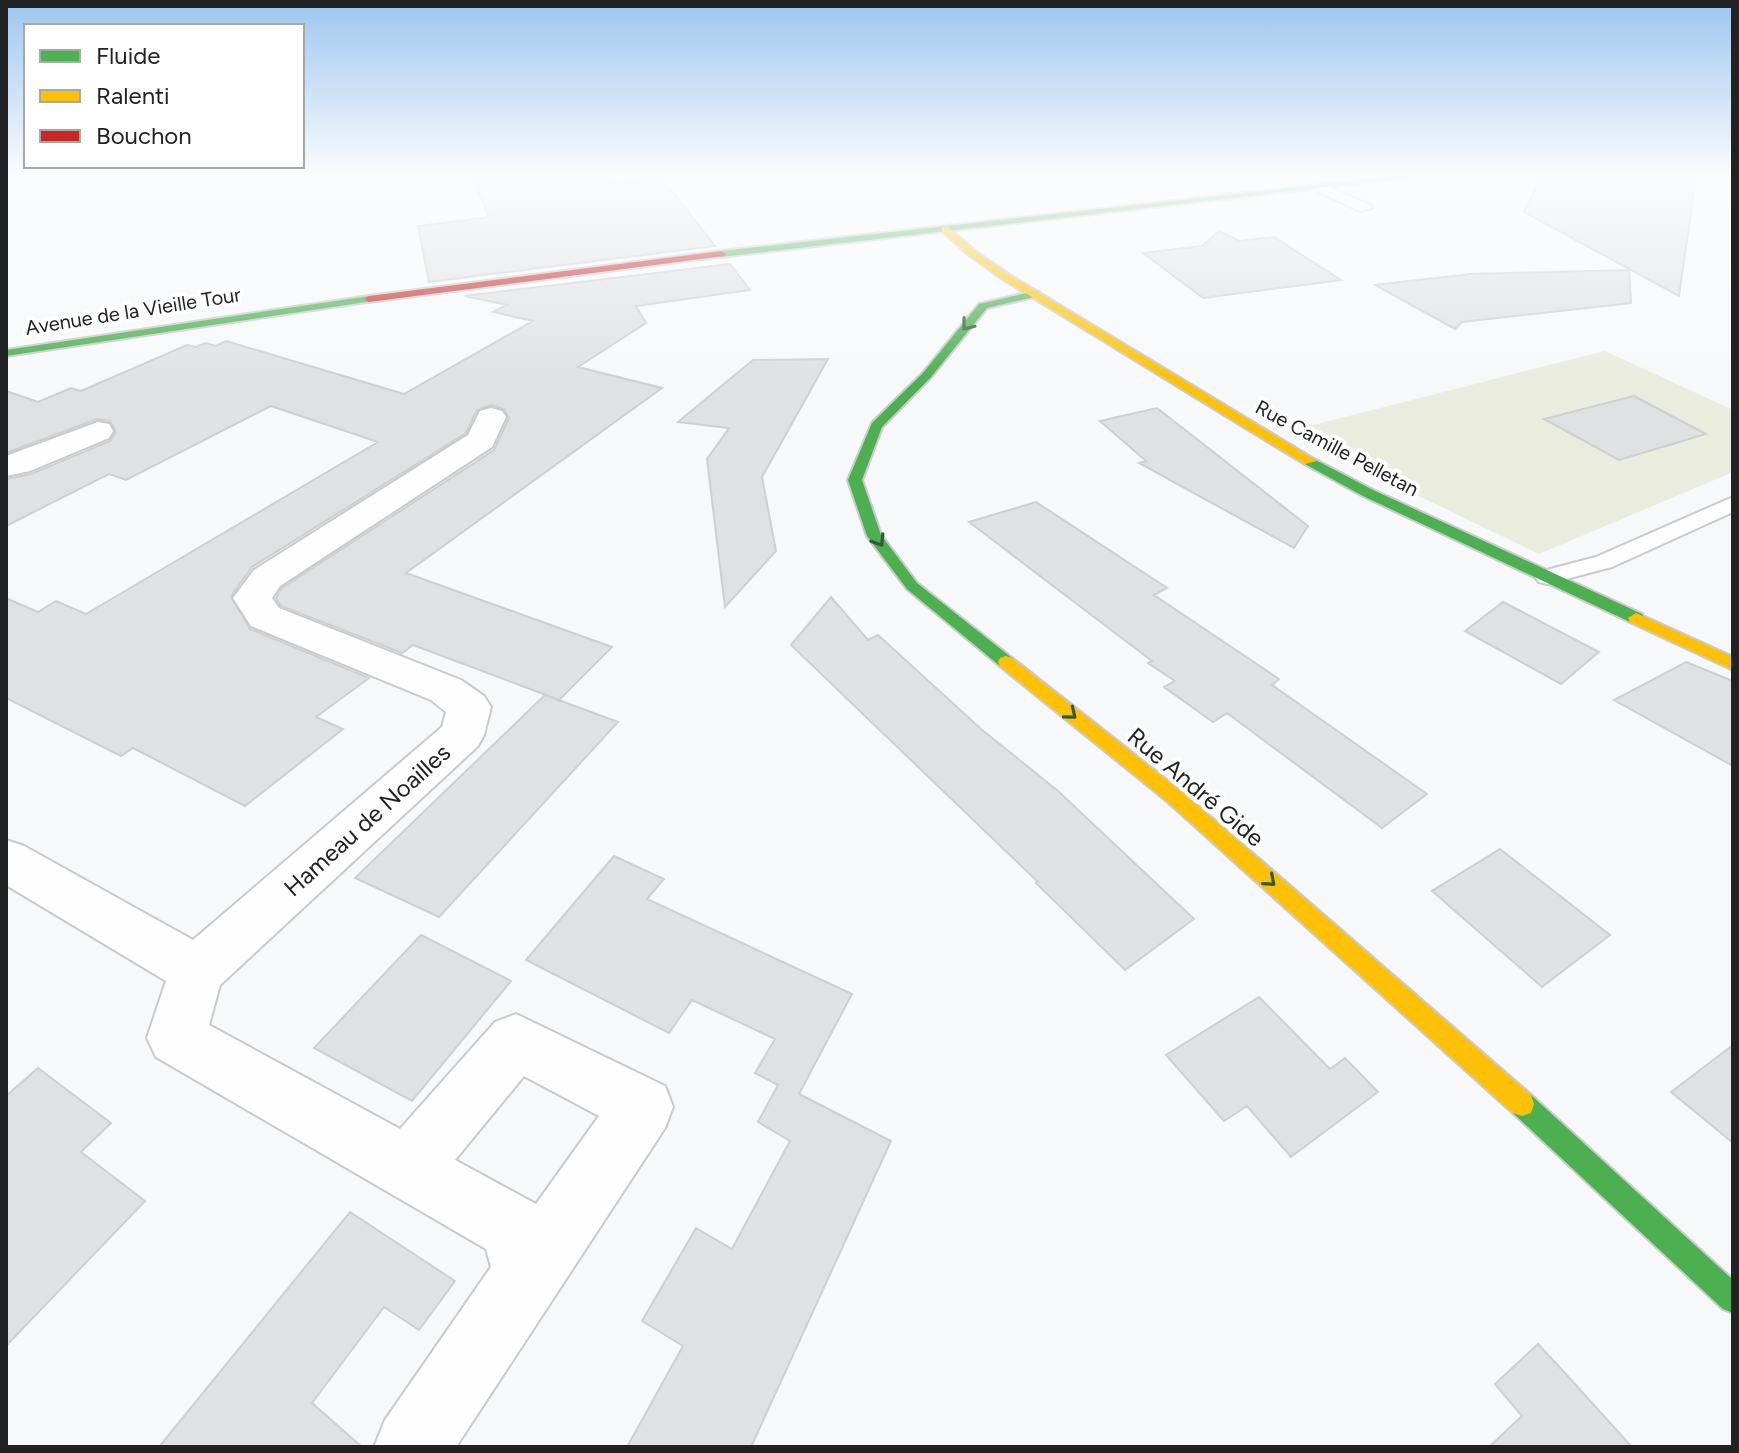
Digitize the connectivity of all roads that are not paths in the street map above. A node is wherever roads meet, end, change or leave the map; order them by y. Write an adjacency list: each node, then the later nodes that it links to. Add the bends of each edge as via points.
1 (814, 245): 4 (street, Avenue de la Vieille Tour, via 448,289)
2 (962, 245): 3 (street, Rue Camille Pelletan)
3 (1035, 294): 9 (street, Rue Camille Pelletan, via 1241,422 1368,493); 15 (street, Rue André Gide, one-way to 15, via 983,306 927,375 876,426 855,480 874,536 912,586 1175,797 1488,1072)
4 (6, 353)
5 (491, 417): 12 (street, Hameau de Noailles, via 481,440 267,578 252,598 265,617 446,690 469,707 462,735)
6 (98, 431): 7 (street)
7 (6, 466)
8 (1733, 504): 9 (lane, via 1604,562)
9 (1547, 577): 10 (street, Rue Camille Pelletan)
10 (1733, 664)
11 (6, 860): 12 (street)
12 (197, 971): 13 (street, via 176,1038)
13 (408, 1168): 14 (street, via 514,1228); 14 (street, via 516,1041 643,1107)
14 (527, 1274): 16 (street)
15 (1733, 1299)
16 (412, 1447)

